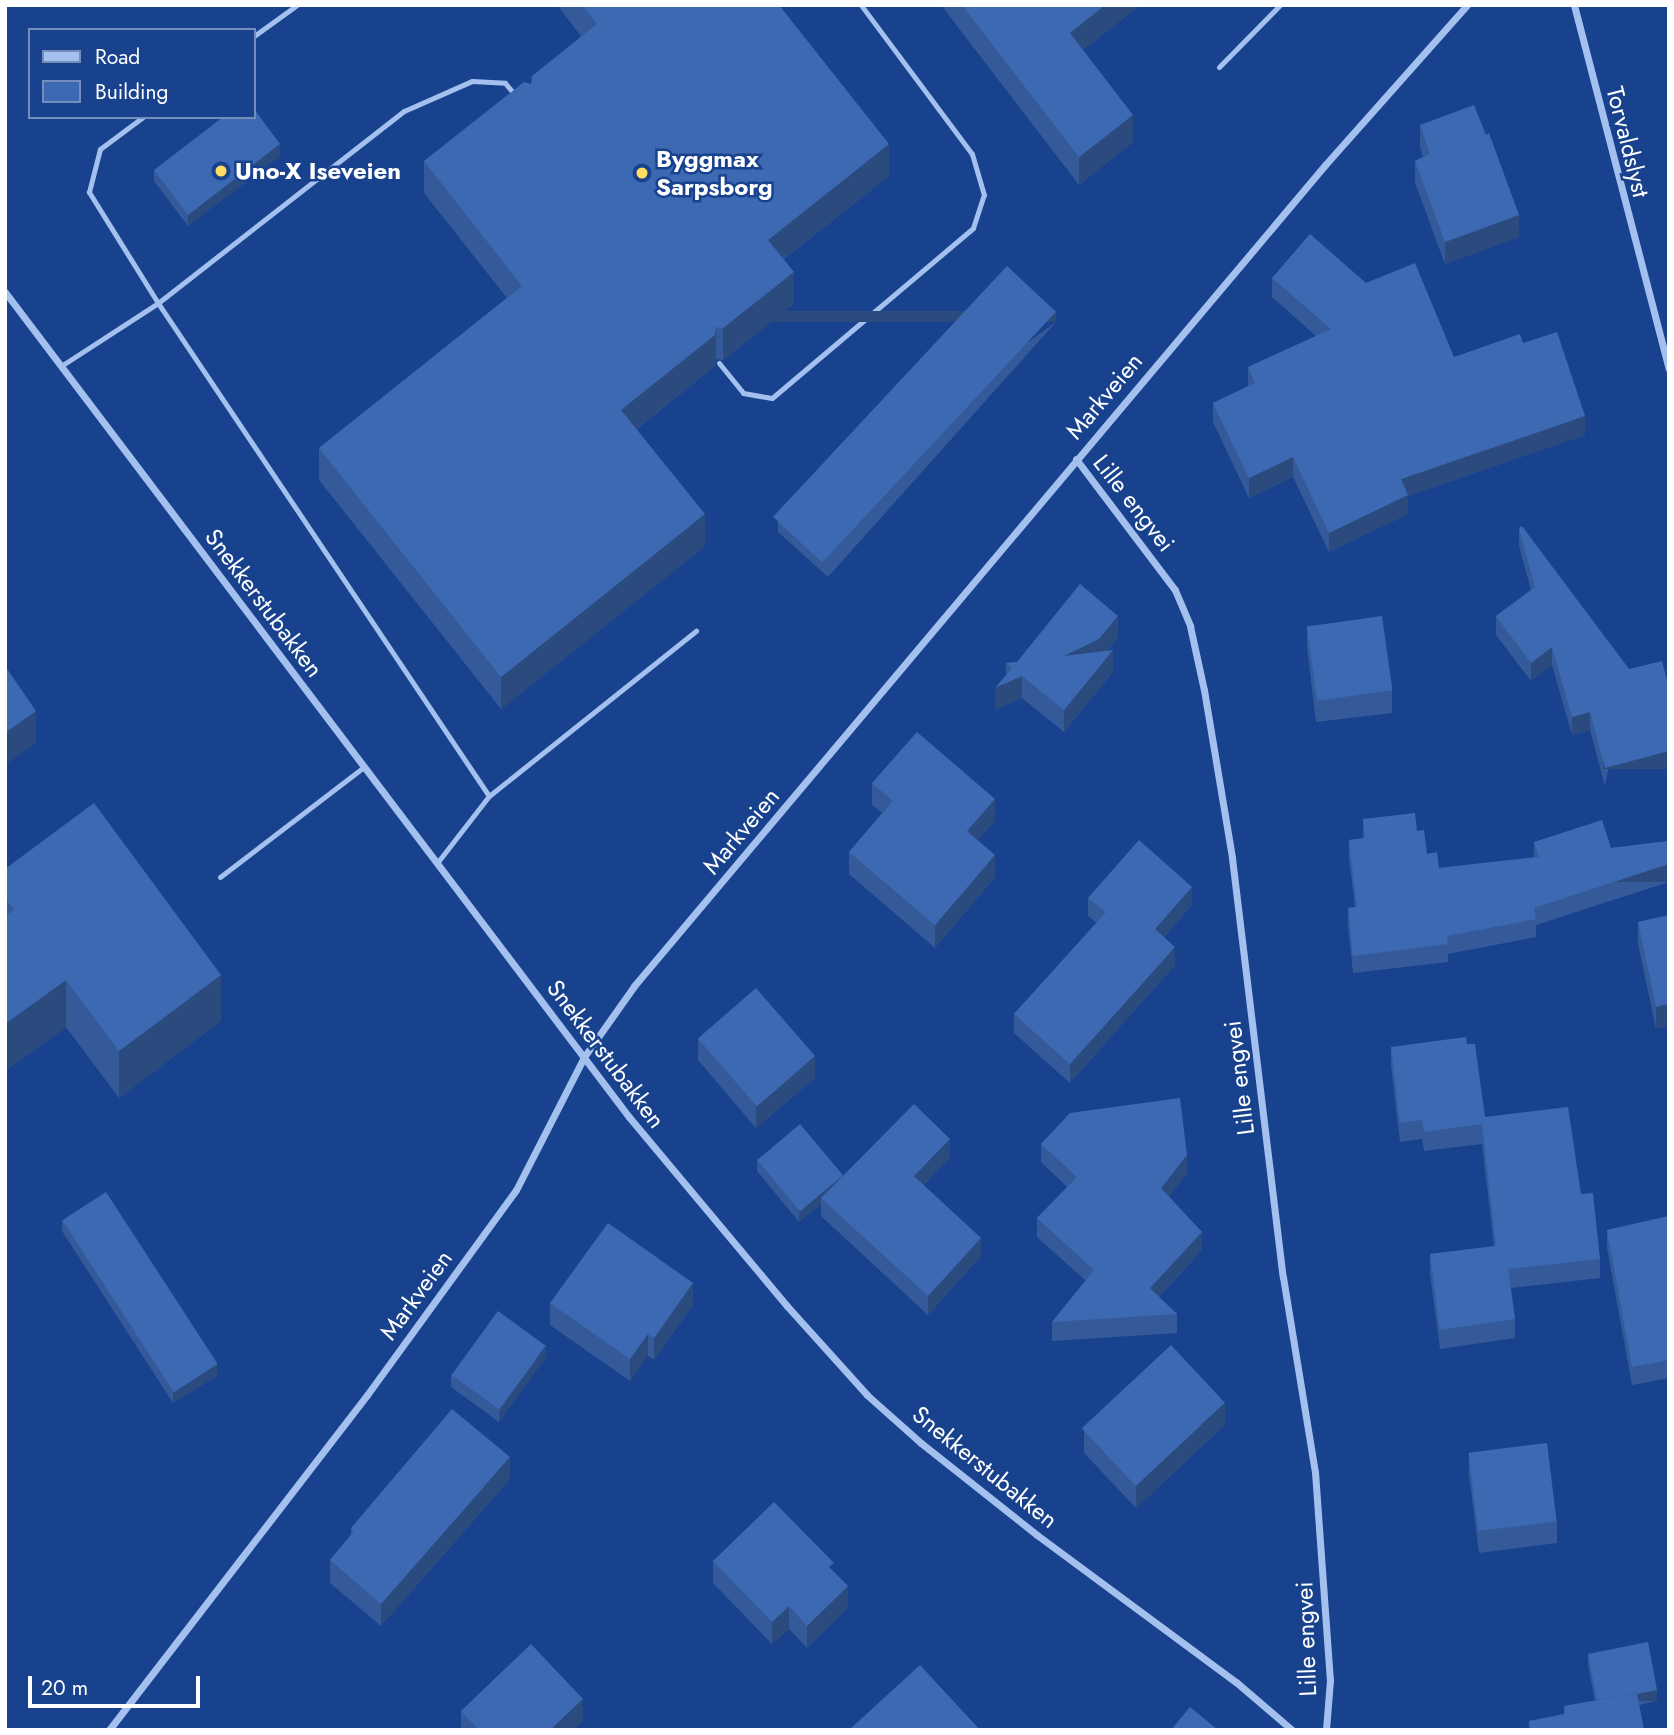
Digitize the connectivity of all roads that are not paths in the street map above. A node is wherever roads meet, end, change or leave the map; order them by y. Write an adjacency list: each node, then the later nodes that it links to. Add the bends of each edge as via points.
1 (297, 5): 6 (lane)
2 (861, 5): 12 (lane, via 972,154 984,195 973,228 772,398 743,393)
3 (1280, 5): 7 (lane)
4 (1467, 5): 15 (street, Markveien)
5 (1574, 5): 14 (street, Torvaldslyst)
6 (256, 34)
7 (1219, 67)
8 (520, 101): 11 (lane, via 505,83 472,81 404,111)
9 (140, 119): 11 (lane, via 100,149 89,192)
10 (5, 292): 13 (street, Snekkerstubakken)
11 (158, 303): 13 (lane); 18 (lane)
12 (719, 363)
13 (61, 366): 17 (street, Snekkerstubakken)
14 (1669, 369)
15 (1076, 459): 21 (street, Markveien, via 634,986); 24 (street, Lille engvei, via 1175,590 1190,626 1204,690 1232,858 1283,1277 1315,1472 1330,1680)
16 (696, 631): 18 (lane)
17 (364, 767): 19 (street, Snekkerstubakken); 20 (lane)
18 (489, 796): 19 (lane)
19 (437, 863): 21 (street, Snekkerstubakken)
20 (219, 877)
21 (584, 1057): 22 (street, Markveien, via 516,1190 367,1395); 23 (street, Snekkerstubakken, via 712,1220 867,1395 976,1489 1175,1635)
22 (109, 1730)
23 (1292, 1730)
24 (1325, 1730)

